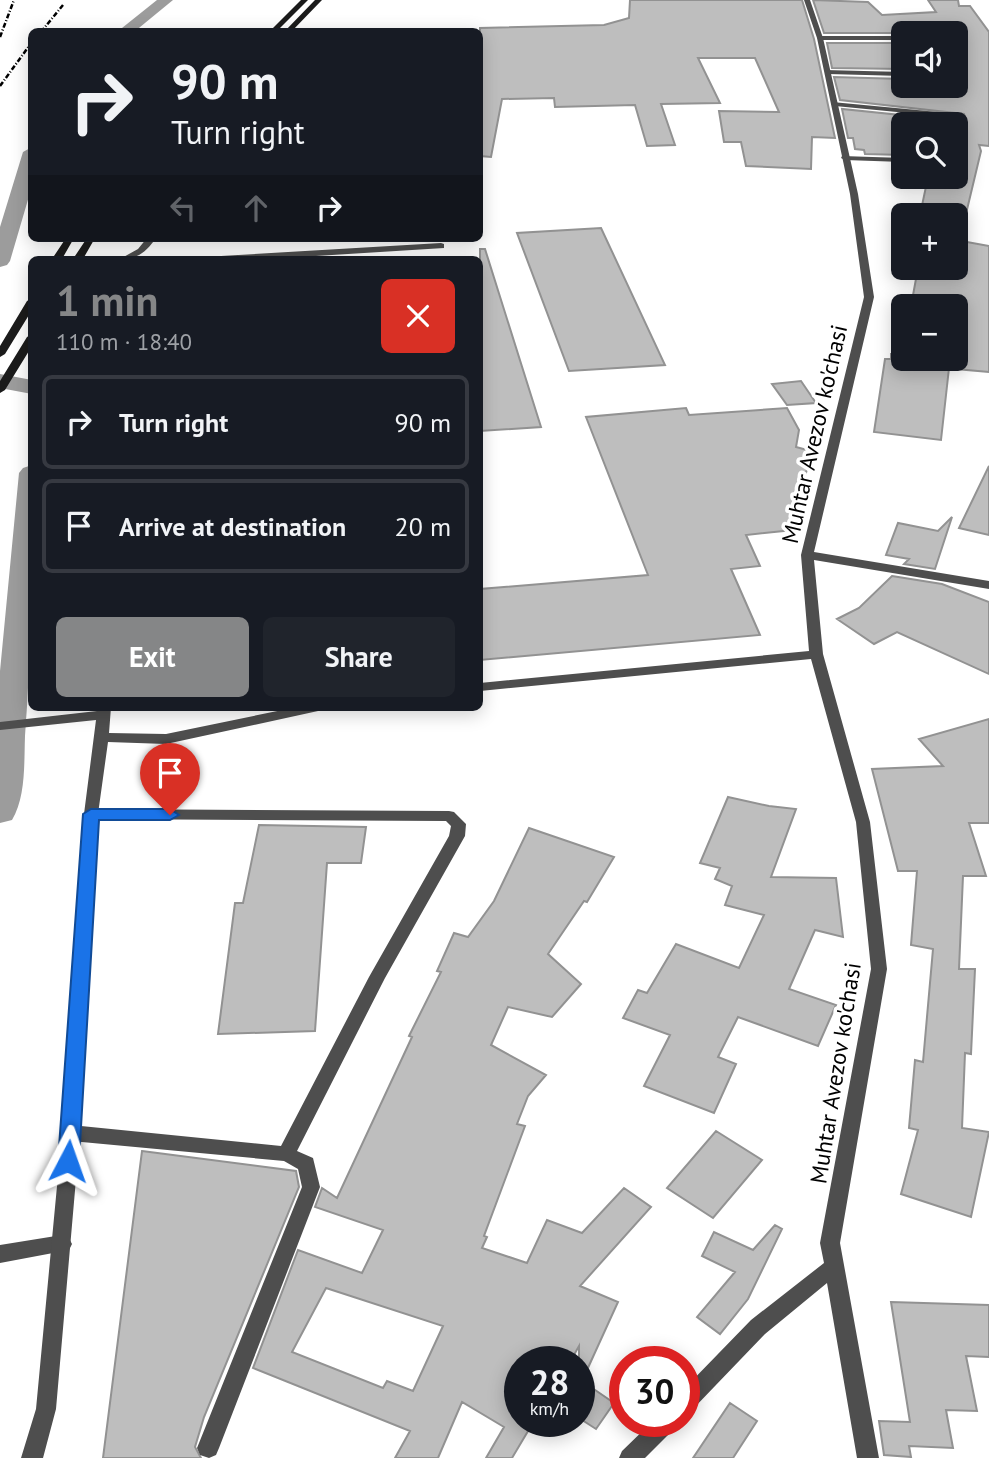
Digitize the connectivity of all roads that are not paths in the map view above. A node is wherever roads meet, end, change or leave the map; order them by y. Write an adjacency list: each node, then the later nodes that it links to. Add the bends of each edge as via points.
1 (305, 0): 4 (main road)
2 (319, 0): 5 (main road)
3 (807, 0): 6 (street, Muhtar Avezov ko'chasi)
4 (276, 28)
5 (291, 28)
6 (820, 38): 7 (street); 8 (street, Muhtar Avezov ko'chasi)
7 (891, 38)
8 (828, 72): 9 (street); 10 (street, Muhtar Avezov ko'chasi)
9 (891, 74)
10 (835, 104): 11 (street); 12 (street, Muhtar Avezov ko'chasi)
11 (918, 112)
12 (845, 158): 13 (street); 22 (street, Muhtar Avezov ko'chasi, via 855,194 869,297)
13 (891, 160)
14 (149, 242): 16 (street)
15 (441, 246): 17 (street)
16 (131, 256)
17 (272, 256)
18 (28, 308): 20 (main road)
19 (28, 344): 21 (main road)
20 (0, 354)
21 (0, 390)
22 (807, 555): 23 (street); 24 (street, Muhtar Avezov ko'chasi)
23 (989, 585)
24 (816, 654): 25 (street); 35 (street, Muhtar Avezov ko'chasi, via 863,822 879,969 830,1243)
25 (483, 687)
26 (104, 711): 28 (street); 29 (street)
27 (299, 711): 29 (street, via 166,739)
28 (0, 726)
29 (102, 737): 30 (street)
30 (91, 814): 31 (street); 32 (street, via 449,816 459,824 457,836 377,977)
31 (71, 1133): 32 (street); 33 (street)
32 (286, 1154): 38 (street, via 306,1164 311,1187)
33 (62, 1244): 34 (street); 39 (street, via 46,1409)
34 (0, 1254)
35 (834, 1266): 36 (street, via 758,1327); 41 (street, Muhtar Avezov ko'chasi)
36 (700, 1387)
37 (652, 1437): 40 (street)
38 (208, 1448)
39 (32, 1458)
40 (630, 1458)
41 (868, 1458)

